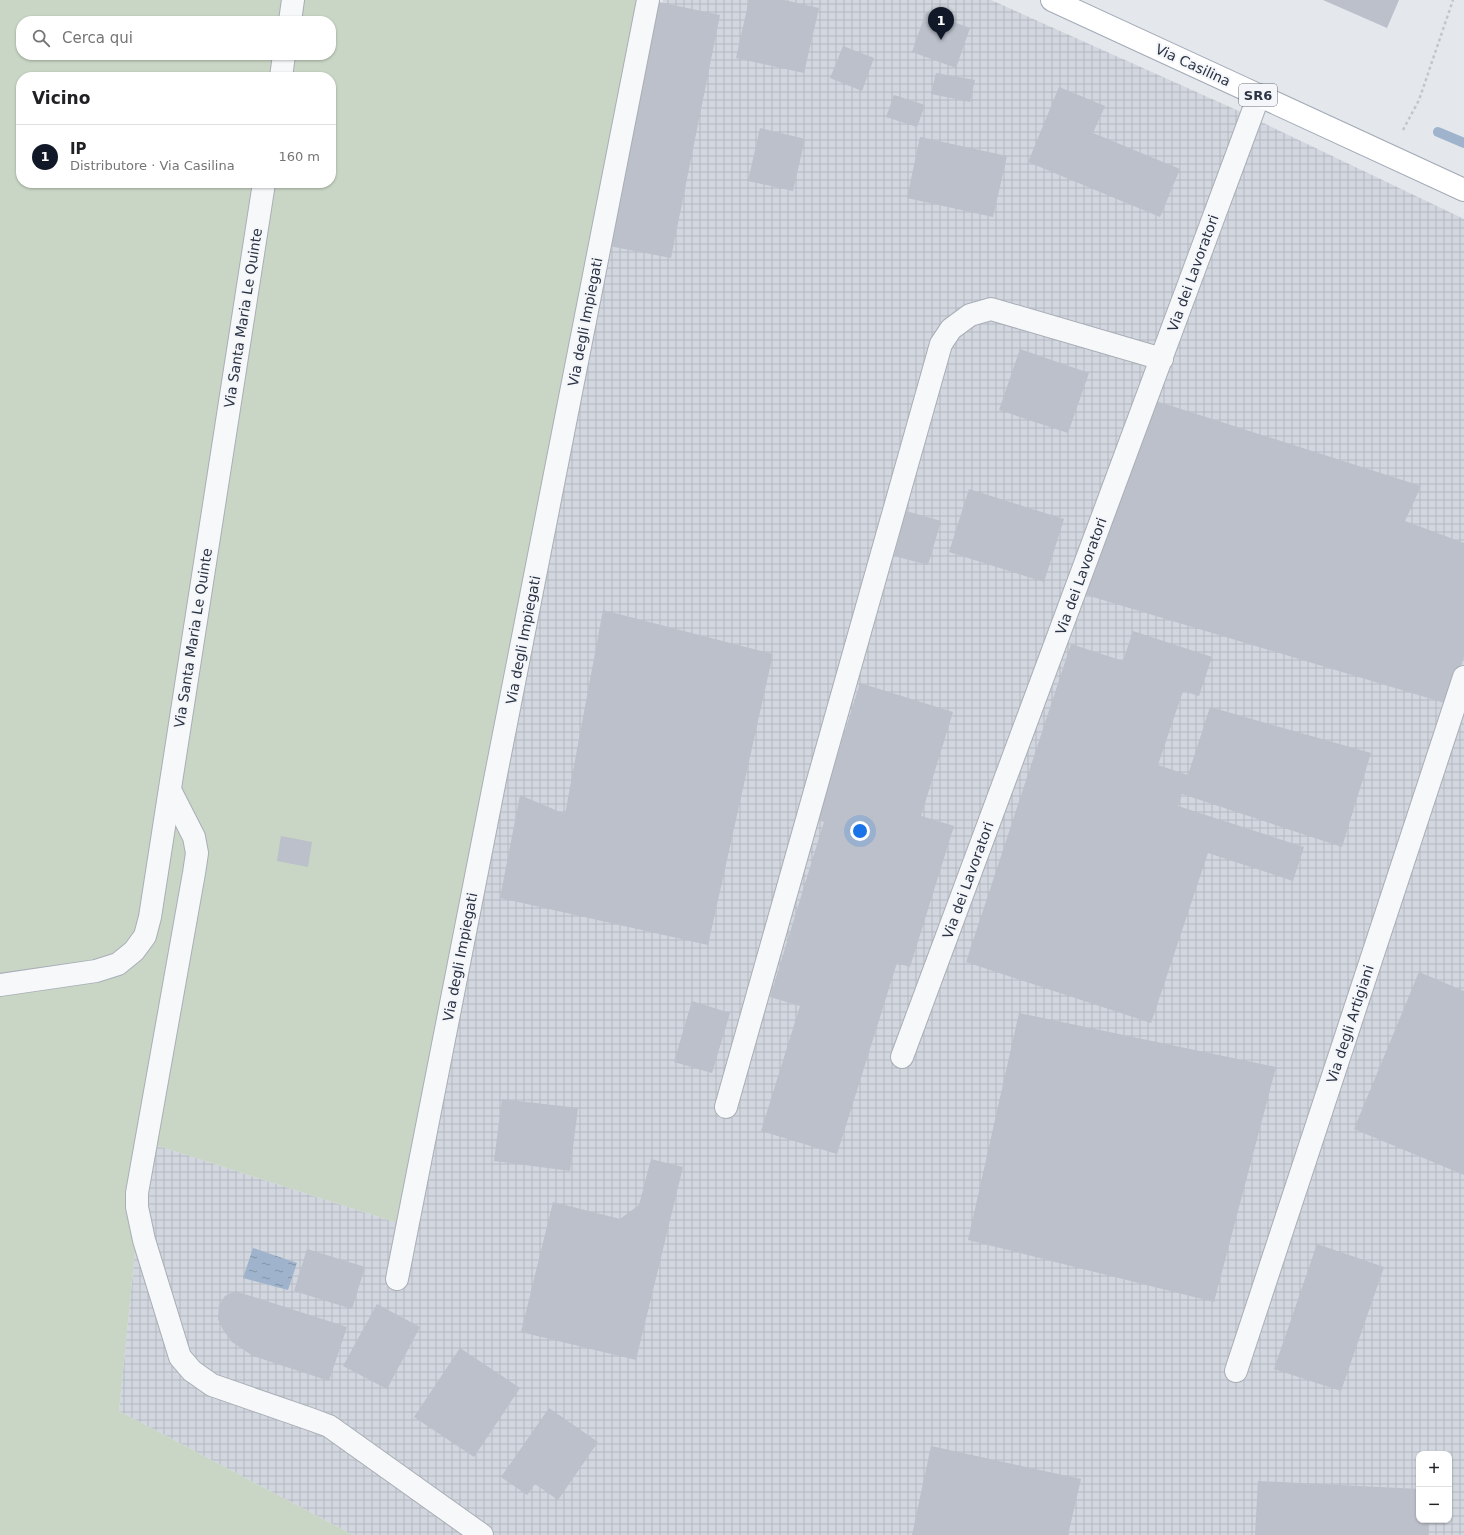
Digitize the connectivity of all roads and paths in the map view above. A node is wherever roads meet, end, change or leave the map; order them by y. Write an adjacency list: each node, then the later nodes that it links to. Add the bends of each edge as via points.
1 (293, 0): 5 (street)
2 (648, 0): 18 (street, Via degli Impiegati)
3 (1052, 0): 8 (main road, Via Casilina / SR6)
4 (1453, 0): 9 (path, via 1419,100)
5 (291, 16)
6 (283, 60): 7 (street)
7 (282, 72)
8 (1259, 95): 9 (main road, Via Casilina / SR6); 12 (street, Via dei Lavoratori)
9 (1389, 155): 11 (main road, Via Casilina / SR6)
10 (263, 188): 14 (street, Via Santa Maria Le Quinte)
11 (1464, 190)
12 (1162, 358): 16 (street, Via dei Lavoratori); 17 (street, via 991,309 970,315 951,329 941,344)
13 (1464, 677): 19 (street, Via degli Artigiani)
14 (170, 790): 15 (street, Via Santa Maria Le Quinte, via 150,917 145,936 134,952 118,964 96,971); 20 (street, via 194,837 197,853 137,1193 137,1207 144,1240 180,1357 192,1371 212,1385 329,1426)
15 (0, 986)
16 (902, 1057)
17 (726, 1107)
18 (397, 1279)
19 (1236, 1371)
20 (482, 1535)

